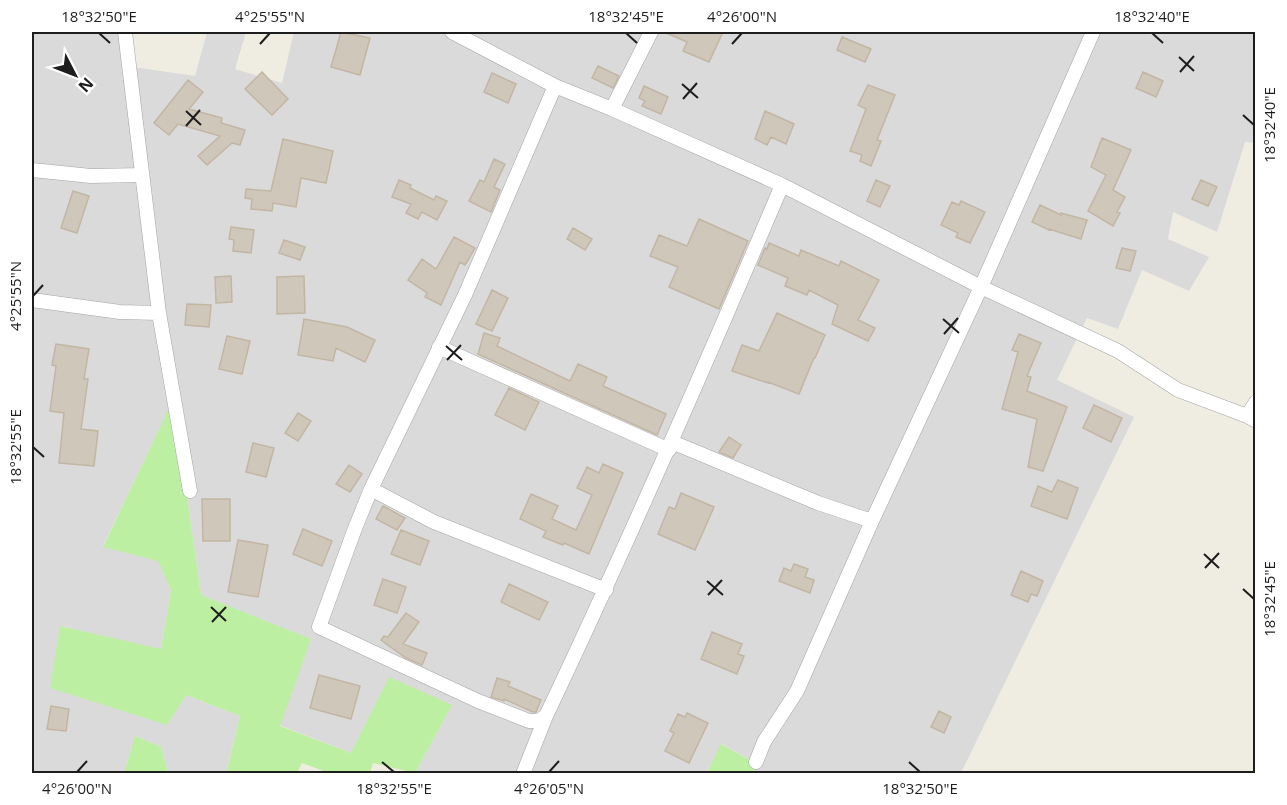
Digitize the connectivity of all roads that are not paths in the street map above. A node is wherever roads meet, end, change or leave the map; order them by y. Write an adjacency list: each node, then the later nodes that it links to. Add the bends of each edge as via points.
1 (125, 32): 8 (street)
2 (452, 32): 5 (street)
3 (651, 32): 6 (street)
4 (1093, 32): 10 (street)
5 (555, 86): 6 (street); 13 (street)
6 (612, 109): 9 (street)
7 (32, 170): 8 (street, via 91,177)
8 (142, 175): 12 (street)
9 (782, 185): 10 (street); 16 (street)
10 (981, 287): 15 (street, via 1118,351 1178,390); 19 (street)
11 (32, 300): 12 (street)
12 (159, 313): 18 (street)
13 (440, 347): 16 (street); 17 (street)
14 (1256, 402): 15 (street)
15 (1251, 418)
16 (670, 446): 19 (street); 20 (street)
17 (371, 489): 20 (street, via 434,522); 21 (street, via 319,627 529,721)
18 (190, 491)
19 (872, 521): 22 (street, via 797,691 764,742)
20 (606, 590): 21 (street)
21 (546, 716): 23 (street)
22 (756, 762)
23 (522, 774)

